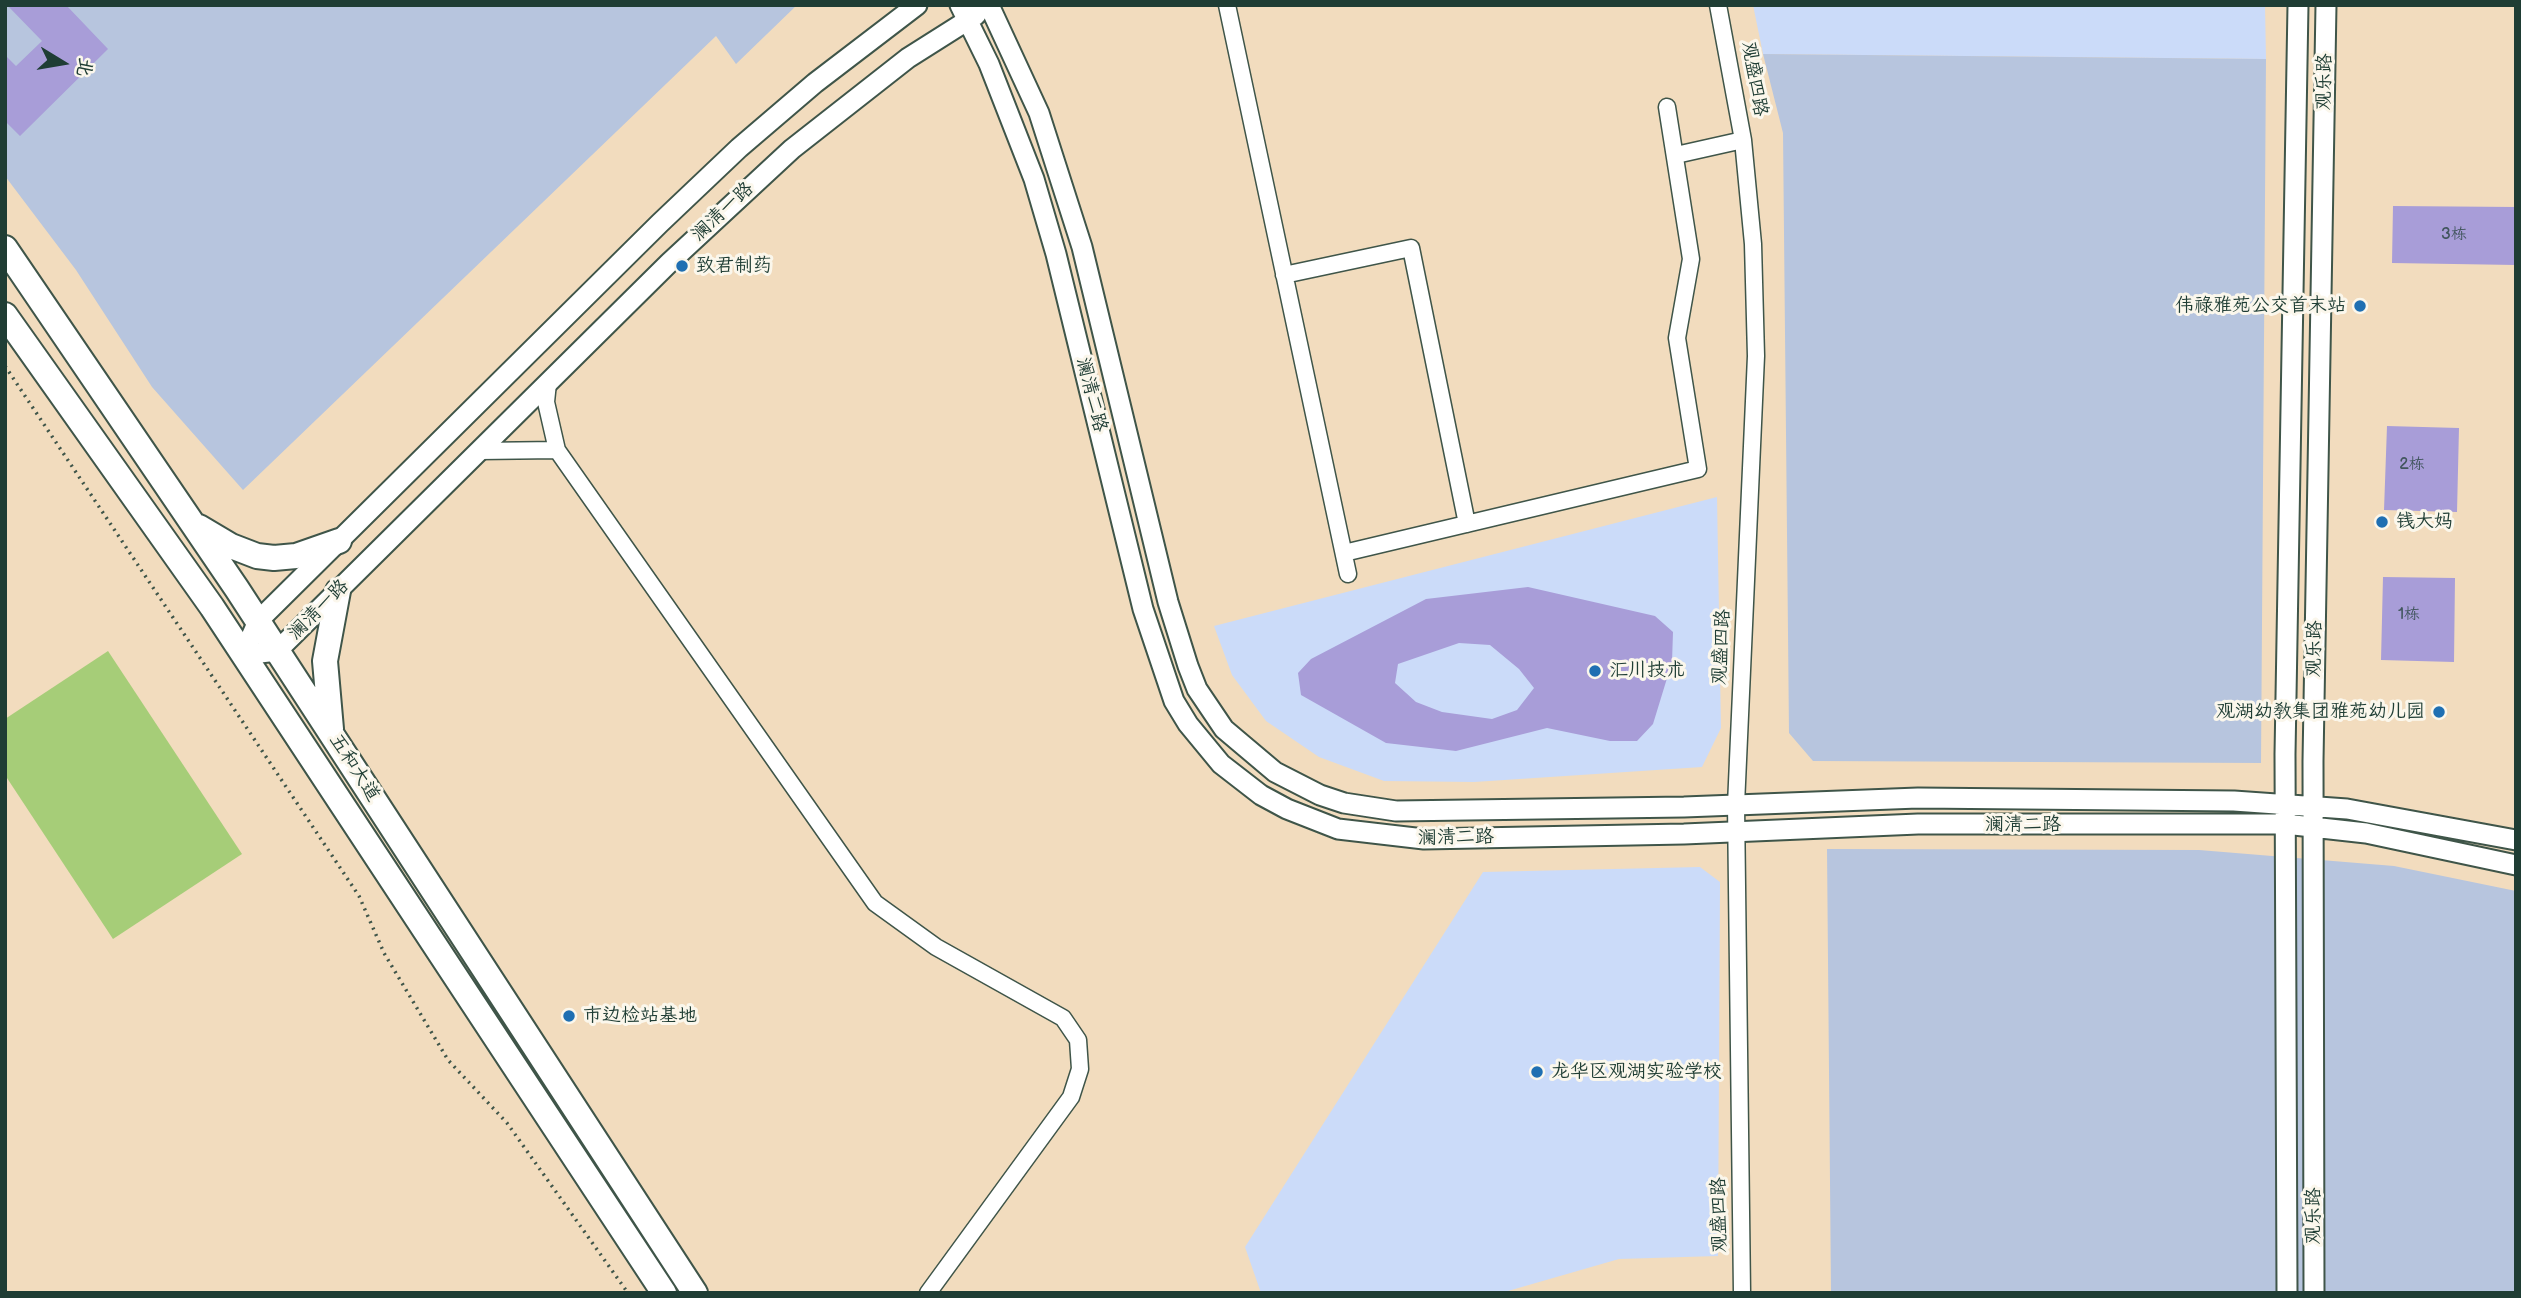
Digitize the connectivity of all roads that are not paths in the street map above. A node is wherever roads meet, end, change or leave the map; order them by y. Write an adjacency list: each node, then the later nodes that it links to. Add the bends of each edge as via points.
1 (917, 5): 19 (street, 澜清一路, via 739,148)
2 (1227, 5): 12 (street)
3 (1718, 5): 9 (street, 观盛四路)
4 (2298, 5): 27 (street, 观乐路)
5 (2326, 5): 29 (street, 观乐路)
6 (990, 6): 7 (street, 澜清一路); 28 (street, 澜清二路, via 1039,113 1067,196 1188,666 1209,709 1239,745 1275,772 1310,790 1371,809 1424,812)
7 (964, 13): 14 (street, 澜清一路, via 731,203); 32 (street, 澜清二路, via 1014,123 1053,241 1163,675 1188,724 1221,764 1287,809 1366,835 1424,839)
8 (1667, 107): 10 (street)
9 (1743, 140): 10 (street); 28 (street, 观盛四路, via 1753,244 1756,356)
10 (1676, 155): 18 (street, via 1690,259 1677,338 1698,469)
11 (5, 248): 17 (main road, 五和大道)
12 (1284, 275): 18 (street, via 1411,248); 20 (street)
13 (5, 315): 25 (main road, 五和大道)
14 (548, 383): 15 (street, via 546,402); 16 (street, 澜清一路)
15 (557, 450): 16 (street); 37 (street, via 875,903 936,947 1063,1018 1078,1040 1080,1069 1071,1097)
16 (480, 451): 22 (street, 澜清一路)
17 (193, 524): 19 (main road, via 257,556 274,558 296,556); 23 (main road, 五和大道)
18 (1467, 524): 20 (street)
19 (339, 541): 23 (street, 澜清一路)
20 (1344, 553): 21 (street)
21 (1348, 574)
22 (338, 592): 24 (street, 澜清一路); 26 (main road, via 325,661)
23 (258, 621): 24 (main road, 五和大道); 25 (street, 澜清一路)
24 (277, 651): 25 (street, 澜清一路); 26 (main road, 五和大道)
25 (243, 655): 35 (main road, 五和大道)
26 (331, 733): 36 (main road, 五和大道)
27 (2285, 803): 28 (street, 澜清二路, via 1918,798); 29 (street, 澜清二路); 30 (street, 观乐路)
28 (1736, 805): 32 (street, 观盛四路)
29 (2313, 805): 31 (street, 观乐路); 33 (street, 澜清二路)
30 (2286, 824): 31 (street, 澜清二路); 32 (street, 澜清二路, via 1918,824); 39 (street, 观乐路)
31 (2313, 827): 34 (street, 澜清二路, via 2366,833); 40 (street, 观乐路)
32 (1737, 832): 38 (street, 观盛四路)
33 (2516, 840)
34 (2516, 865)
35 (664, 1293)
36 (695, 1293)
37 (928, 1293)
38 (1742, 1293)
39 (2287, 1293)
40 (2314, 1293)

